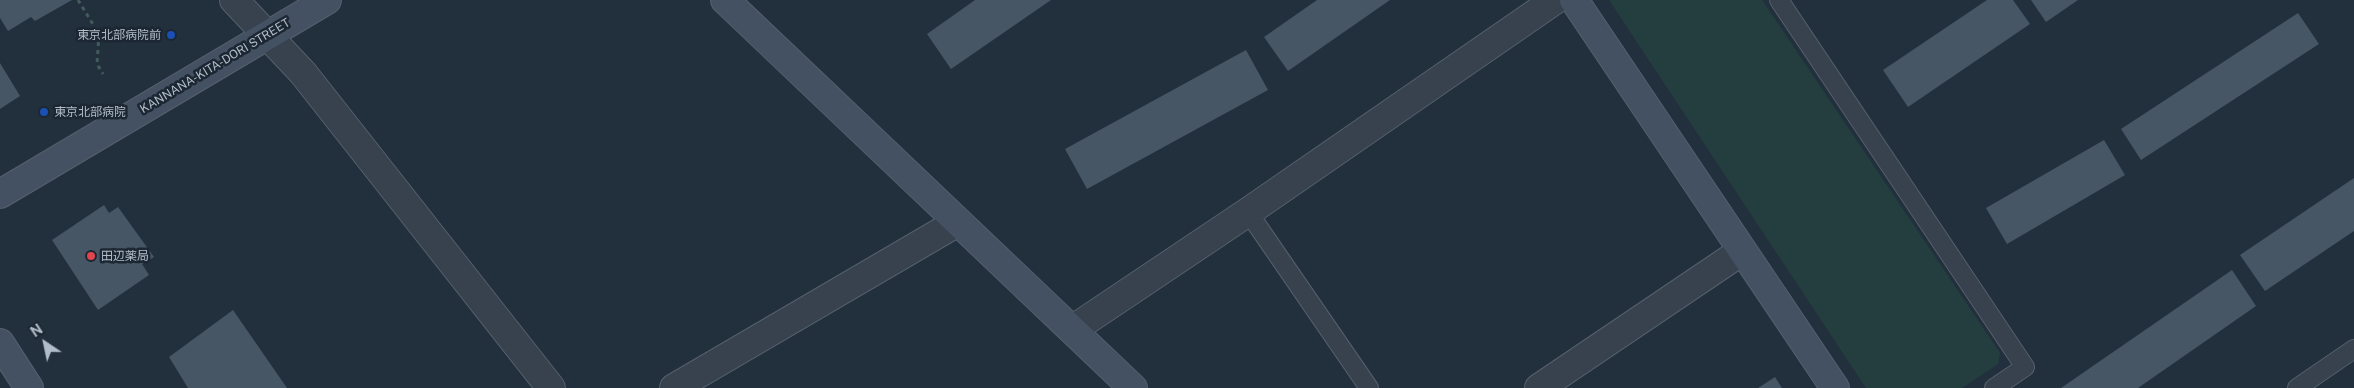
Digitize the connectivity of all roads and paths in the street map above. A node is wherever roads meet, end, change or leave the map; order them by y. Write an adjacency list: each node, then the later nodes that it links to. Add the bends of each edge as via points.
1 (78, 0): 9 (path, via 100,34 97,64)
2 (234, 0): 8 (street)
3 (327, 0): 8 (street, KANNANA-KITA-DORI STREET)
4 (725, 0): 12 (street)
5 (1555, 0): 11 (street)
6 (1574, 0): 13 (street)
7 (1779, 0): 17 (lane, via 2025,367)
8 (266, 36): 10 (street, KANNANA-KITA-DORI STREET); 19 (street, via 303,73)
9 (103, 74)
10 (0, 194)
11 (1248, 212): 14 (street); 22 (lane)
12 (958, 222): 14 (street); 20 (street)
13 (1742, 251): 23 (street); 24 (street)
14 (1072, 330): 21 (street)
15 (0, 343): 18 (street)
16 (2354, 349): 25 (lane)
17 (2003, 385)
18 (29, 388)
19 (551, 388)
20 (674, 388)
21 (1133, 388)
22 (1369, 388)
23 (1539, 388)
24 (1835, 388)
25 (2297, 388)

